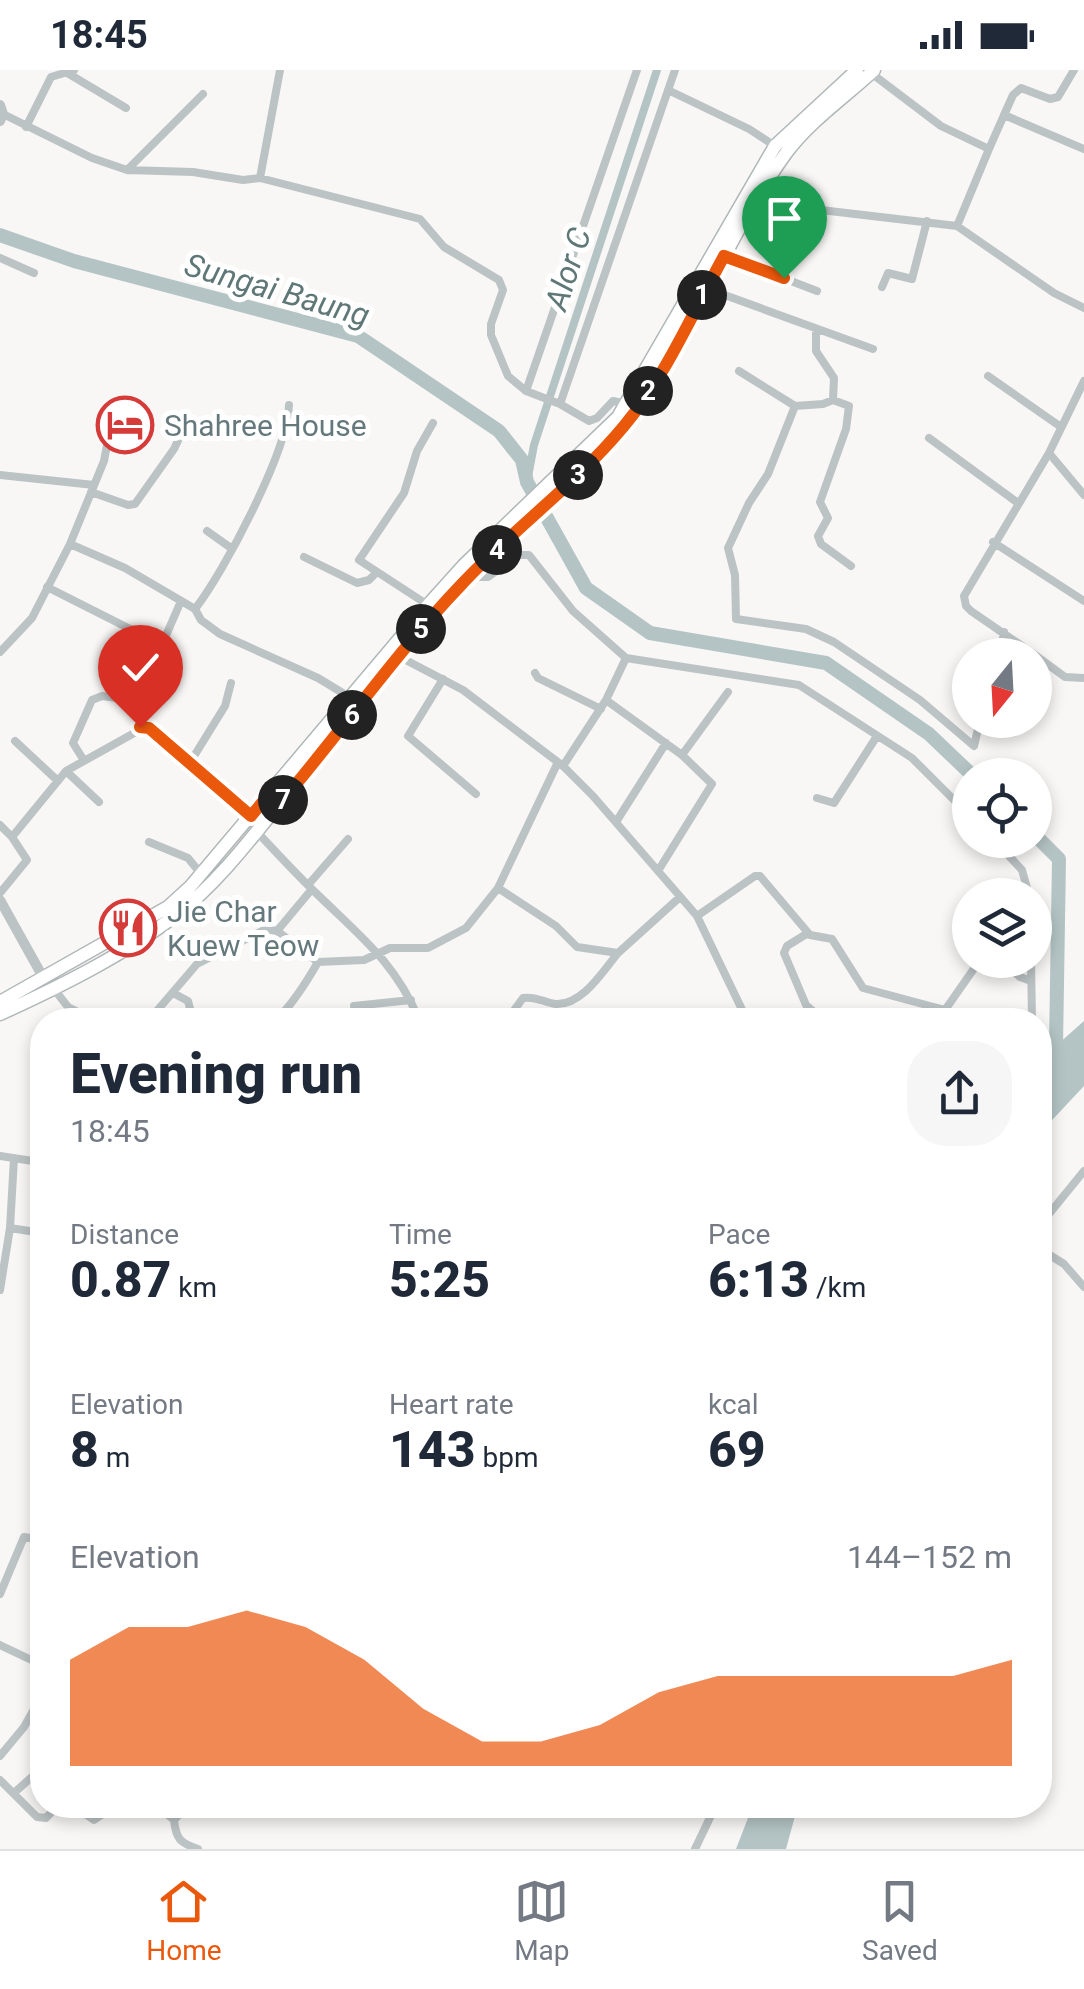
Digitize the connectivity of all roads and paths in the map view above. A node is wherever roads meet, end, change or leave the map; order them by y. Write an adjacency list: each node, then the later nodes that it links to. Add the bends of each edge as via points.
1 (280, 70): 18 (street)
2 (638, 70): 34 (street)
3 (675, 70): 7 (street)
4 (1074, 70): 11 (street, via 1058,97 1022,88)
5 (867, 71): 13 (main road); 14 (street, via 941,126); 17 (main road)
6 (72, 72): 9 (street); 12 (street, via 52,78)
7 (668, 90): 13 (street); 36 (street)
8 (203, 94): 16 (street)
9 (126, 108)
10 (1, 114): 12 (street)
11 (1004, 115): 14 (street); 15 (street)
12 (26, 127): 16 (street)
13 (775, 146): 17 (main road)
14 (989, 149): 21 (street)
15 (1084, 149)
16 (127, 170): 18 (street)
17 (768, 170): 19 (main road); 37 (main road)
18 (260, 178): 34 (street, via 420,219 440,243 495,276 503,290 492,312 492,335 508,376)
19 (761, 193): 20 (street, via 804,208); 22 (main road)
20 (927, 221): 21 (street); 25 (street, via 912,279 888,273)
21 (957, 226): 28 (street)
22 (724, 256): 26 (main road); 27 (street)
23 (0, 258): 24 (street)
24 (34, 273)
25 (882, 287)
26 (706, 288): 29 (street); 49 (main road, via 641,404 610,442)
27 (817, 291)
28 (1084, 308)
29 (816, 329): 30 (street); 35 (street, via 816,352 834,378)
30 (872, 349)
31 (739, 370): 39 (street)
32 (988, 376): 44 (street)
33 (1084, 381): 40 (street)
34 (530, 393): 36 (street)
35 (833, 400): 39 (street); 59 (street, via 850,412 820,504 828,518 818,539)
36 (558, 403): 37 (street, via 589,421 614,402)
37 (627, 404): 49 (main road)
38 (290, 405): 57 (street, via 283,444)
39 (795, 406): 82 (street, via 728,548 736,619 806,630 834,642)
40 (1072, 406): 41 (street); 44 (street)
41 (1084, 412)
42 (433, 423): 61 (street, via 404,493 360,554 362,565)
43 (111, 424): 50 (street)
44 (1061, 427): 47 (street)
45 (184, 428): 50 (street, via 134,504)
46 (930, 438): 52 (street)
47 (1049, 453): 51 (street); 52 (street)
48 (0, 475): 50 (street)
49 (558, 485): 53 (main road)
50 (92, 488): 56 (street)
51 (1084, 495)
52 (1018, 503): 55 (street)
53 (510, 530): 60 (main road); 65 (main road)
54 (207, 532): 57 (street)
55 (993, 542): 64 (street); 67 (street, via 964,600)
56 (70, 544): 62 (street); 63 (street)
57 (231, 548): 66 (street)
58 (304, 556): 61 (street, via 357,583)
59 (851, 566)
60 (475, 570): 72 (main road); 73 (street, via 488,577 518,555 530,555 573,612)
61 (376, 572): 65 (street)
62 (48, 587): 70 (street); 71 (street, via 26,628)
63 (181, 601): 66 (street); 70 (street, via 164,640)
64 (1084, 602)
65 (428, 604): 80 (main road)
66 (194, 609): 80 (street, via 220,634)
67 (1004, 632): 68 (street); 69 (street)
68 (1003, 638)
69 (1012, 638)
70 (154, 641): 87 (street, via 125,699 92,700 73,744)
71 (0, 652)
72 (398, 656): 77 (street); 96 (main road)
73 (626, 658): 81 (street); 83 (street, via 799,685)
74 (1052, 667): 76 (street)
75 (536, 673): 81 (street)
76 (1084, 678)
77 (443, 679): 89 (street); 92 (street, via 408,736)
78 (232, 683): 88 (street)
79 (728, 692): 86 (street)
80 (351, 698): 96 (main road)
81 (603, 705): 85 (street); 89 (street)
82 (952, 727)
83 (877, 736): 93 (street, via 836,800); 94 (street, via 912,758)
84 (14, 741): 91 (street)
85 (666, 743): 86 (street); 98 (street)
86 (682, 755): 104 (street, via 712,786)
87 (83, 759): 88 (street, via 145,726); 90 (street)
88 (190, 761): 97 (street)
89 (560, 764): 98 (street); 107 (street)
90 (66, 771): 91 (street); 95 (street)
91 (58, 780): 101 (street)
92 (476, 794)
93 (817, 798)
94 (952, 798)
95 (99, 802)
96 (271, 803): 97 (main road); 100 (main road)
97 (251, 816): 105 (main road)
98 (616, 822): 104 (street)
99 (0, 825): 101 (street)
100 (257, 832): 106 (street); 119 (main road, via 180,912)
101 (12, 837): 108 (street, via 27,860)
102 (348, 839): 106 (street)
103 (149, 842): 105 (street, via 188,858)
104 (658, 871): 109 (street)
105 (202, 874): 119 (main road, via 168,907)
106 (310, 887): 111 (street); 113 (street)
107 (498, 888): 113 (street, via 466,928 428,948); 114 (street, via 577,947)
108 (0, 897): 119 (street)
109 (680, 897): 110 (street); 114 (street)
110 (697, 916): 112 (street, via 760,876); 130 (street)
111 (276, 931): 115 (street); 120 (street, via 266,929 196,964)
112 (808, 932): 131 (street, via 784,954); 132 (street, via 832,940 867,990)
113 (379, 951): 115 (street, via 363,960); 121 (street)
114 (618, 953): 129 (street, via 572,1001 523,998)
115 (318, 962): 127 (street)
116 (967, 978): 133 (street)
117 (1023, 978): 118 (street)
118 (1031, 981): 134 (street)
119 (49, 984): 122 (main road); 124 (street); 135 (main road)
120 (173, 993): 125 (street); 126 (street)
121 (411, 1000): 123 (street); 128 (street)
122 (0, 1002)
123 (354, 1006)
124 (68, 1008)
125 (160, 1008)
126 (190, 1008)
127 (289, 1008)
128 (414, 1008)
129 (513, 1008)
130 (741, 1008)
131 (809, 1008)
132 (937, 1008)
133 (946, 1008)
134 (1032, 1008)
135 (0, 1014)
136 (0, 1156): 137 (street)
137 (14, 1158): 138 (street); 141 (street)
138 (30, 1159)
139 (1084, 1171): 140 (street)
140 (1052, 1210)
141 (10, 1228): 142 (street); 145 (street)
142 (30, 1231)
143 (1052, 1256): 144 (street)
144 (1084, 1286)
145 (0, 1290)
146 (30, 1539): 147 (street, via 24,1538)
147 (0, 1594)
148 (0, 1645): 149 (street)
149 (30, 1659)
150 (30, 1716): 151 (street)
151 (0, 1756)
152 (30, 1779): 154 (street)
153 (0, 1780): 154 (street)
154 (15, 1792): 155 (street)
155 (30, 1808)
156 (172, 1818): 158 (street)
157 (710, 1818): 160 (street)
158 (174, 1820): 159 (street, via 179,1842)
159 (198, 1849)
160 (696, 1849)

